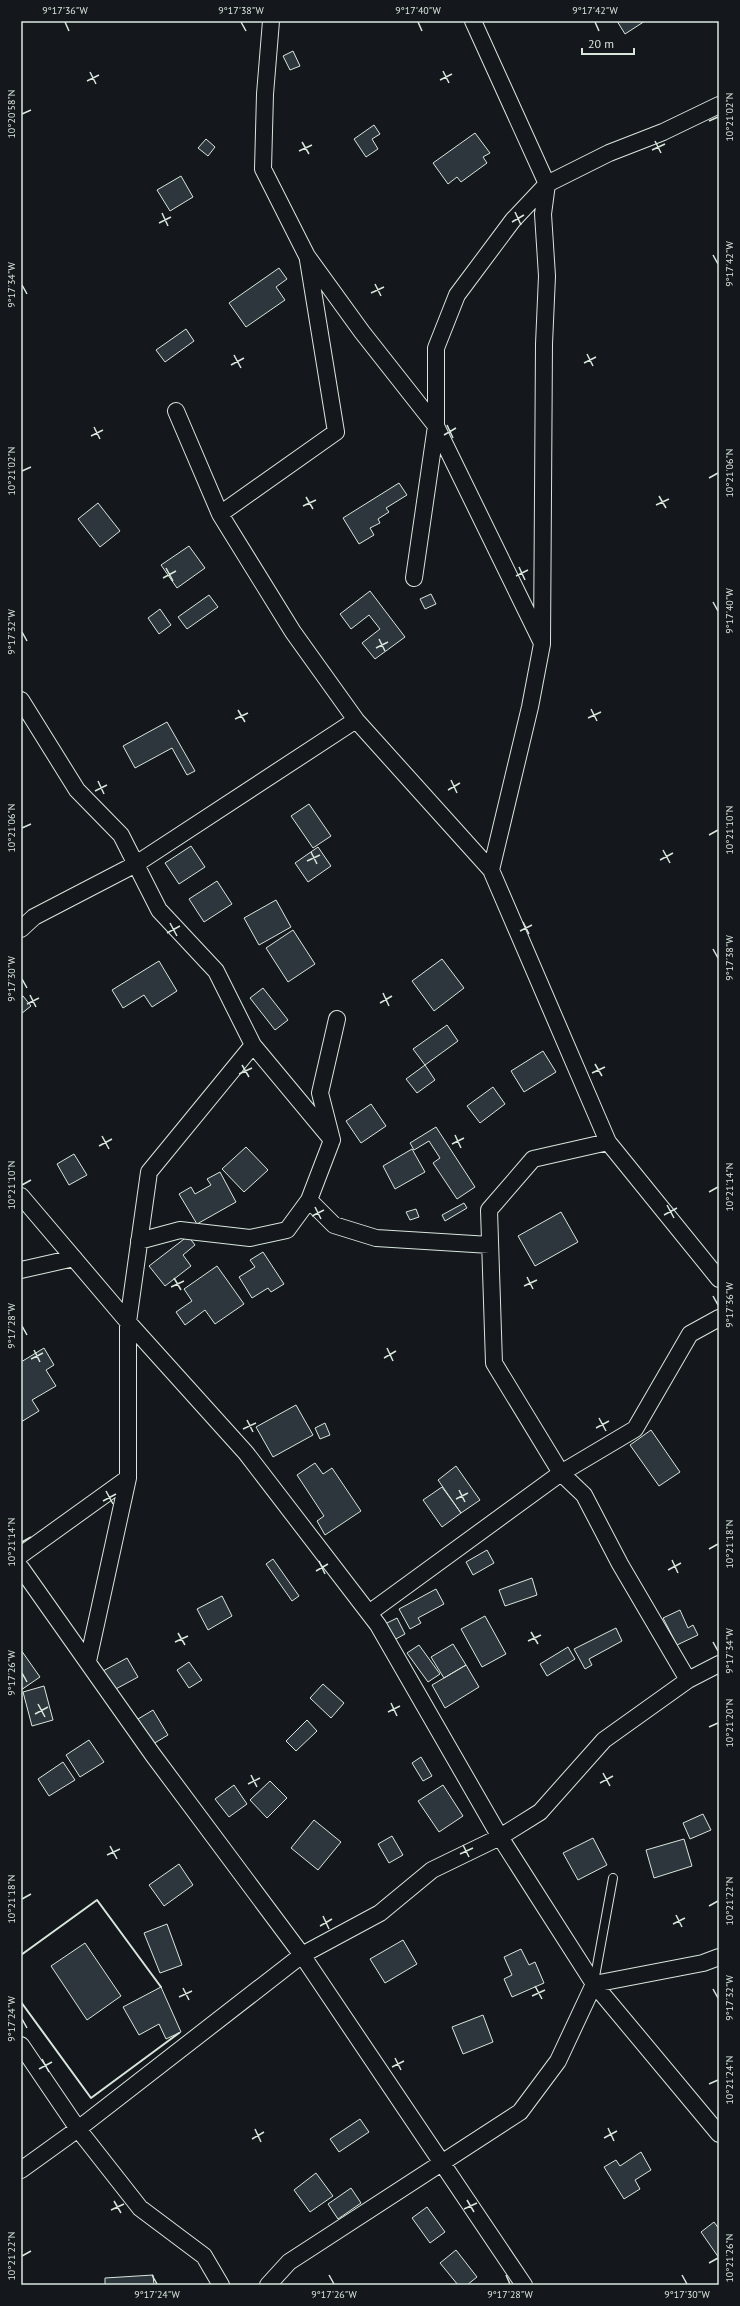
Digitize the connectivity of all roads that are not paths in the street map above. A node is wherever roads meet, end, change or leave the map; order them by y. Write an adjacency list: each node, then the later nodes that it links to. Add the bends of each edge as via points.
1 (271, 21): 5 (street, via 265,94 263,169)
2 (473, 21): 4 (street)
3 (719, 105): 4 (street, via 663,132 609,153)
4 (546, 184): 7 (street, via 513,220 457,295 436,348); 10 (street, via 543,214 547,276 544,344)
5 (307, 256): 7 (street, via 362,332); 8 (street, via 336,432)
6 (176, 411): 8 (street)
7 (436, 426): 9 (street); 10 (street)
8 (220, 514): 12 (street, via 293,632)
9 (414, 578)
10 (542, 644): 14 (street, via 530,707)
11 (21, 700): 13 (street, via 77,790 121,834)
12 (356, 720): 13 (street); 14 (street)
13 (136, 864): 15 (street, via 34,917); 17 (street, via 159,910 216,971)
14 (491, 870): 19 (street)
15 (21, 929)
16 (338, 1019): 18 (street, via 320,1093)
17 (253, 1045): 18 (street); 22 (street, via 149,1172)
18 (332, 1140): 21 (street)
19 (608, 1142): 23 (street, via 533,1159 489,1210); 26 (street)
20 (21, 1196): 24 (street)
21 (309, 1200): 22 (street, via 287,1230 250,1238 180,1230); 23 (street, via 334,1225 376,1238)
22 (139, 1242): 28 (street)
23 (490, 1244): 29 (street, via 494,1364)
24 (74, 1258): 25 (street); 28 (street)
25 (21, 1270)
26 (719, 1280)
27 (719, 1318): 29 (street, via 690,1334 635,1429)
28 (128, 1322): 30 (street); 33 (street, via 246,1453)
29 (560, 1473): 33 (street); 36 (street, via 584,1495 620,1564)
30 (128, 1478): 31 (street); 34 (street)
31 (21, 1555)
32 (21, 1568): 34 (street)
33 (369, 1613): 37 (street)
34 (88, 1661): 39 (street, via 153,1755)
35 (719, 1664): 36 (street)
36 (688, 1680): 37 (street, via 604,1740 540,1812)
37 (500, 1837): 39 (street, via 432,1870 380,1914); 41 (street)
38 (613, 1878): 41 (lane)
39 (302, 1955): 43 (street); 45 (street)
40 (719, 1957): 41 (street, via 703,1963)
41 (594, 1984): 44 (street); 45 (street, via 558,2061 520,2112)
42 (21, 2045): 43 (street)
43 (78, 2129): 46 (street); 47 (street, via 140,2208 204,2256)
44 (719, 2134)
45 (442, 2163): 48 (street, via 289,2262); 49 (street)
46 (21, 2170)
47 (221, 2285)
48 (268, 2285)
49 (524, 2285)

